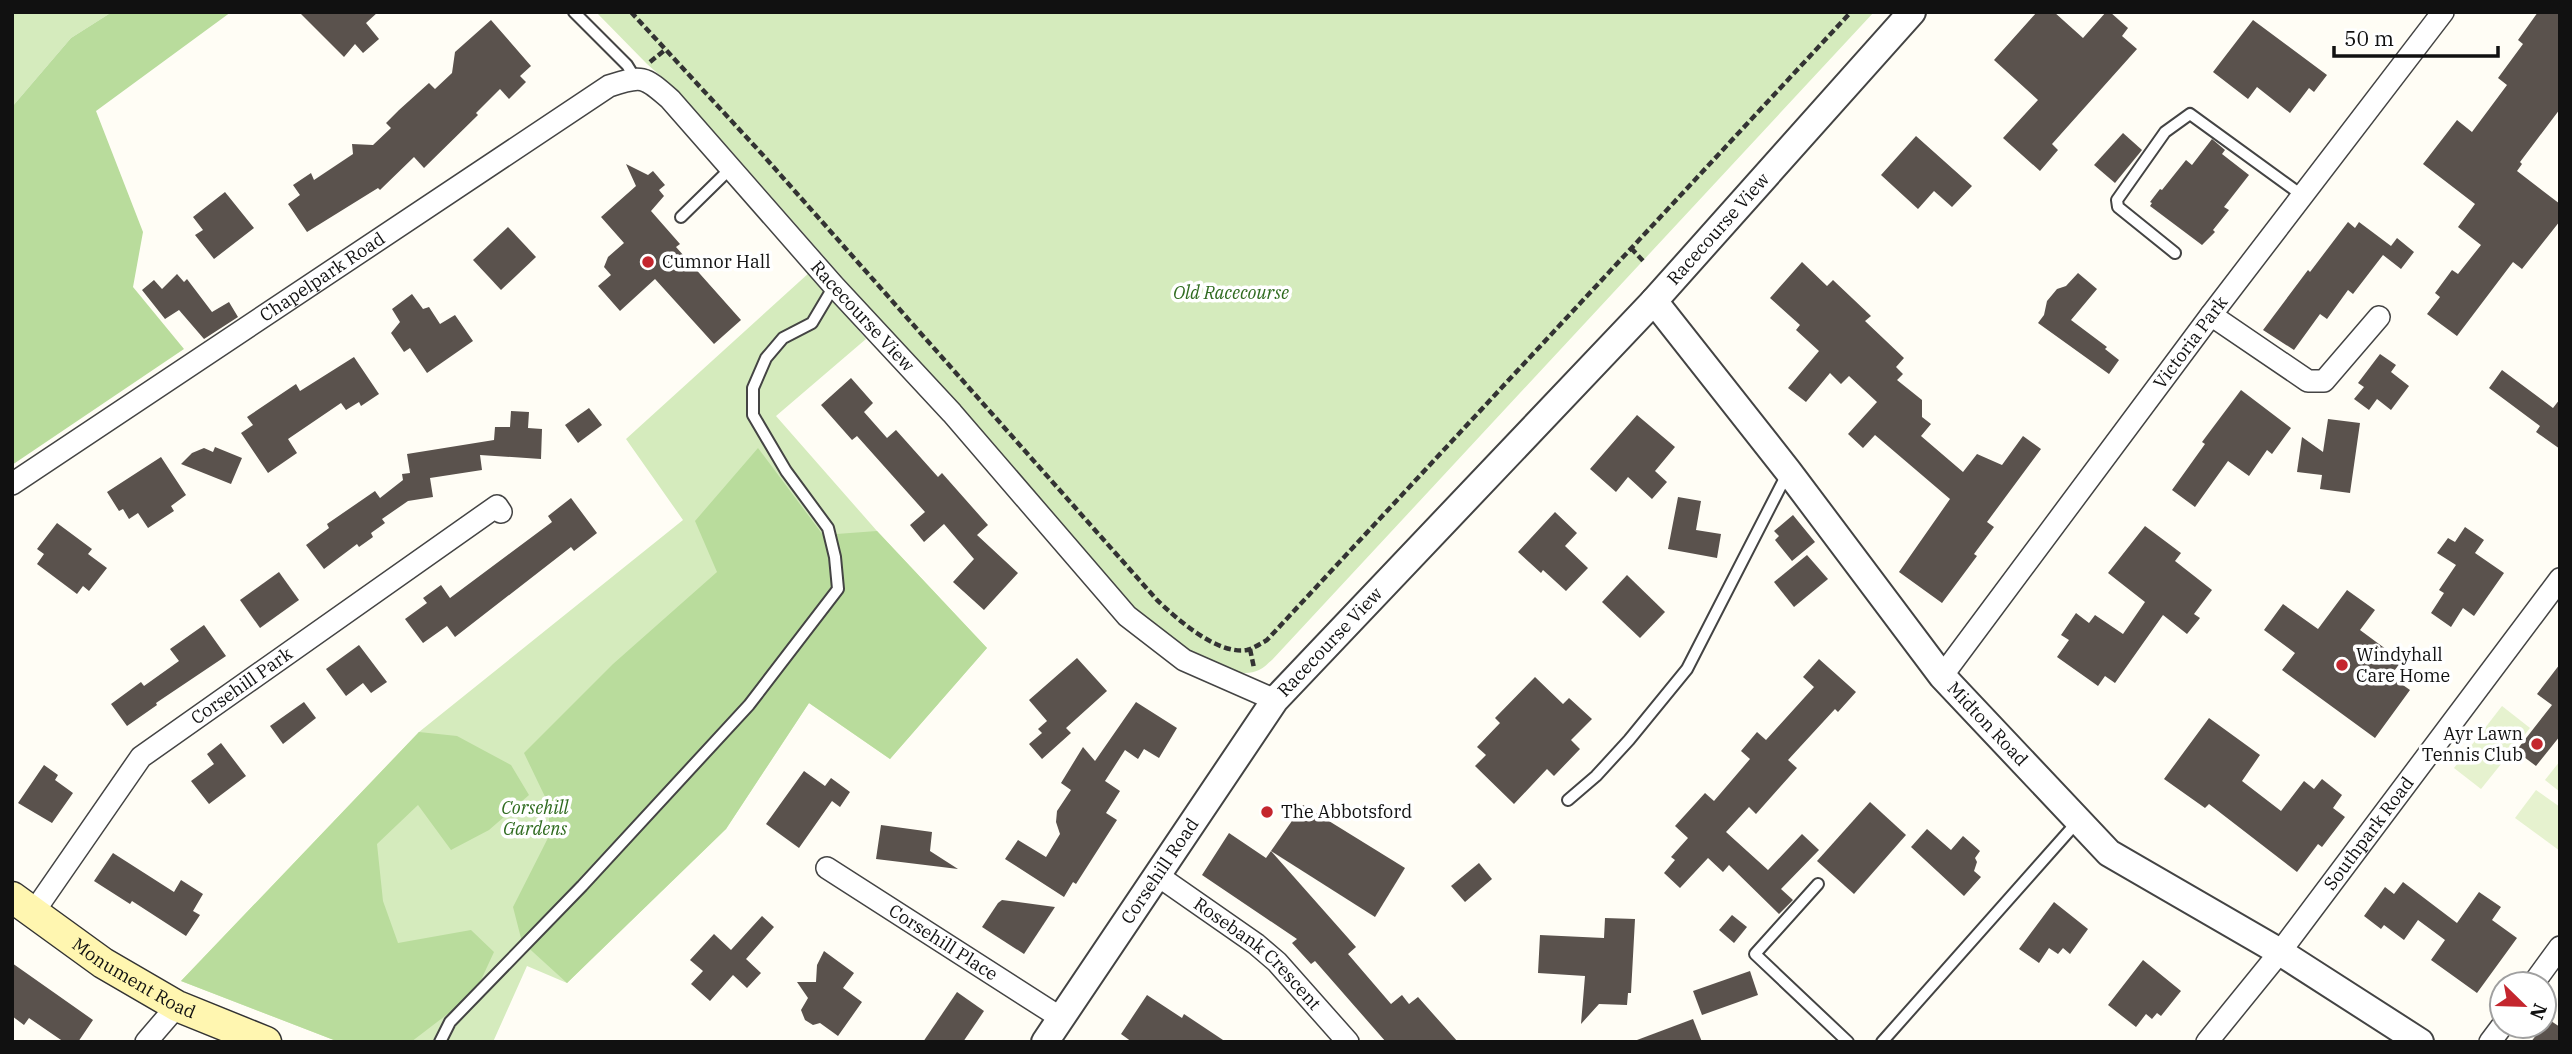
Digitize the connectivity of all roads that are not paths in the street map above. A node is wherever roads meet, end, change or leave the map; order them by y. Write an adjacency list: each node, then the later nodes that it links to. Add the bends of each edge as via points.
1 (574, 12): 4 (lane)
2 (1912, 12): 10 (street, Racecourse View)
3 (2443, 12): 6 (street, Victoria Park)
4 (635, 78): 5 (street, Racecourse View, via 670,99); 14 (street, Chapelpark Road, via 610,86)
5 (731, 168): 7 (lane); 9 (street, Racecourse View)
6 (2302, 196): 8 (lane, via 2190,114 2165,132 2117,200 2118,207); 11 (street, Victoria Park)
7 (681, 217)
8 (2175, 253)
9 (834, 286): 18 (street, Racecourse View, via 952,413 1127,617 1184,660); 32 (lane, via 812,323 783,338 766,358 753,388 753,415 828,528 838,589 749,705 450,1022)
10 (1654, 301): 13 (street, Midton Road); 18 (street, Racecourse View)
11 (2211, 315): 12 (street, via 2308,381 2324,381); 17 (street, Victoria Park)
12 (2379, 317)
13 (1788, 471): 17 (street, Midton Road); 19 (lane, via 1688,669 1620,749)
14 (12, 484)
15 (495, 502): 24 (street, Corsehill Park, via 141,757)
16 (2560, 579): 26 (street, Southpark Road)
17 (1942, 676): 20 (street, Midton Road)
18 (1275, 700): 22 (street, Corsehill Road)
19 (1568, 800)
20 (2078, 821): 26 (street, Midton Road, via 2109,853); 36 (lane)
21 (827, 868): 29 (street, Corsehill Place)
22 (1157, 875): 29 (street, Corsehill Road); 34 (street, Rosebank Crescent, via 1277,962)
23 (1818, 884): 35 (lane, via 1755,954)
24 (23, 905): 28 (main road, Monument Road, via 103,963)
25 (2560, 947): 27 (street)
26 (2280, 952): 37 (street, Southpark Road); 38 (street, Midton Road)
27 (2543, 970)
28 (177, 1006): 30 (street); 31 (main road, Monument Road)
29 (1061, 1018): 33 (street, Corsehill Road)
30 (146, 1042)
31 (266, 1042)
32 (440, 1042)
33 (1045, 1042)
34 (1348, 1042)
35 (1848, 1042)
36 (1882, 1042)
37 (2207, 1042)
38 (2420, 1042)

